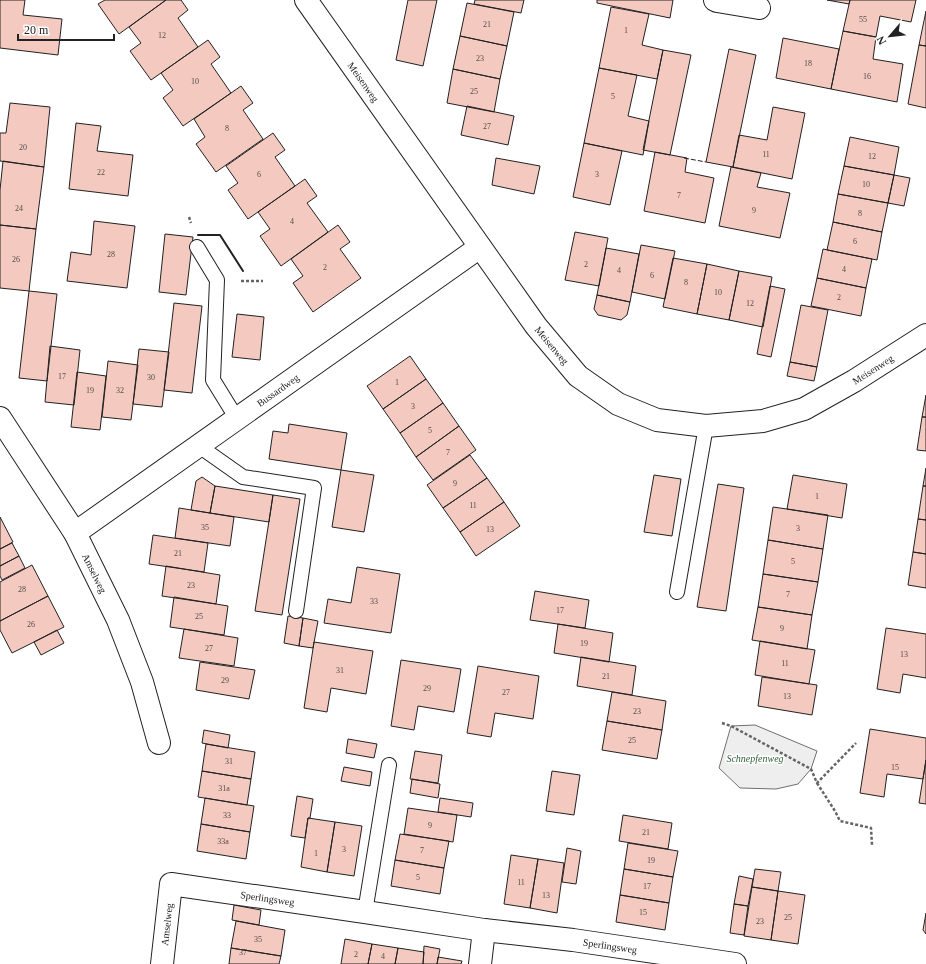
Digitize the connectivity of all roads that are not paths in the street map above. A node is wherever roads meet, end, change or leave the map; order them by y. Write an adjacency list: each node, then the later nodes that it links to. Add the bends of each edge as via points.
1 (306, 0): 5 (street, Meisenweg)
2 (715, 0): 3 (street)
3 (759, 8)
4 (197, 247): 8 (lane, via 217,280 213,380)
5 (480, 247): 8 (street, Bussardweg); 9 (street, Meisenweg, via 536,326 578,376 618,404 657,420)
6 (926, 335): 9 (street, Meisenweg, via 804,409 763,421)
7 (0, 418): 11 (street, Amselweg)
8 (237, 419): 10 (street, Bussardweg)
9 (706, 426): 12 (lane)
10 (199, 446): 11 (street, Bussardweg); 13 (lane, via 243,477 314,488)
11 (75, 533): 14 (street, Amselweg, via 118,620 142,682)
12 (676, 592)
13 (296, 611)
14 (159, 743)
15 (389, 765): 17 (lane)
16 (171, 884): 17 (street, Sperlingsweg); 19 (street, Amselweg)
17 (365, 912): 18 (street, Sperlingsweg)
18 (484, 930): 20 (street); 21 (street, Sperlingsweg, via 573,940)
19 (162, 964)
20 (480, 964)
21 (735, 964)

